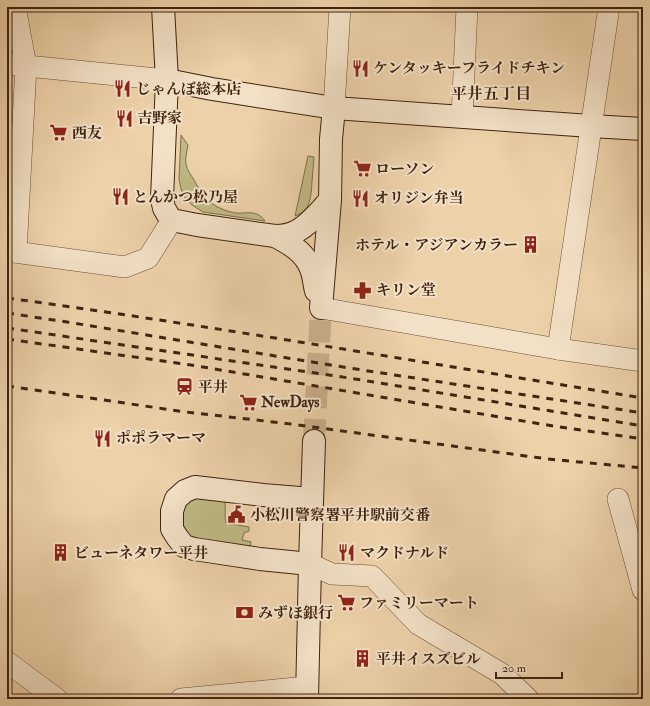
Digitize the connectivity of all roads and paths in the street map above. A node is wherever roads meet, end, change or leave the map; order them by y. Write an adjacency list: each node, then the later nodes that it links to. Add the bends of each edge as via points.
1 (15, 7): 6 (street)
2 (163, 7): 7 (street)
3 (340, 7): 8 (street)
4 (467, 7): 9 (street)
5 (609, 7): 10 (street)
6 (17, 65): 7 (street); 15 (street)
7 (167, 80): 8 (street); 13 (street, via 162,199 164,208)
8 (334, 108): 9 (street); 12 (street)
9 (462, 117): 10 (street)
10 (591, 126): 11 (street); 17 (street)
11 (643, 128)
12 (330, 200): 14 (street, via 317,215 296,232); 16 (street)
13 (172, 220): 14 (street); 15 (street, via 148,258 125,267)
14 (275, 236): 16 (street, via 300,251 307,260)
15 (11, 252)
16 (320, 308): 17 (street)
17 (558, 348): 18 (street)
18 (643, 361)
19 (314, 441): 20 (street)
20 (312, 499): 22 (street); 22 (street, via 195,487 176,499 172,511 172,529 184,546 260,559)
21 (618, 499): 23 (street)
22 (310, 564): 25 (street); 28 (street, via 332,574 372,576 418,624 502,674)
23 (643, 590)
24 (7, 662): 26 (street)
25 (307, 693): 27 (street)
26 (57, 699)
27 (181, 699)
28 (528, 699)

